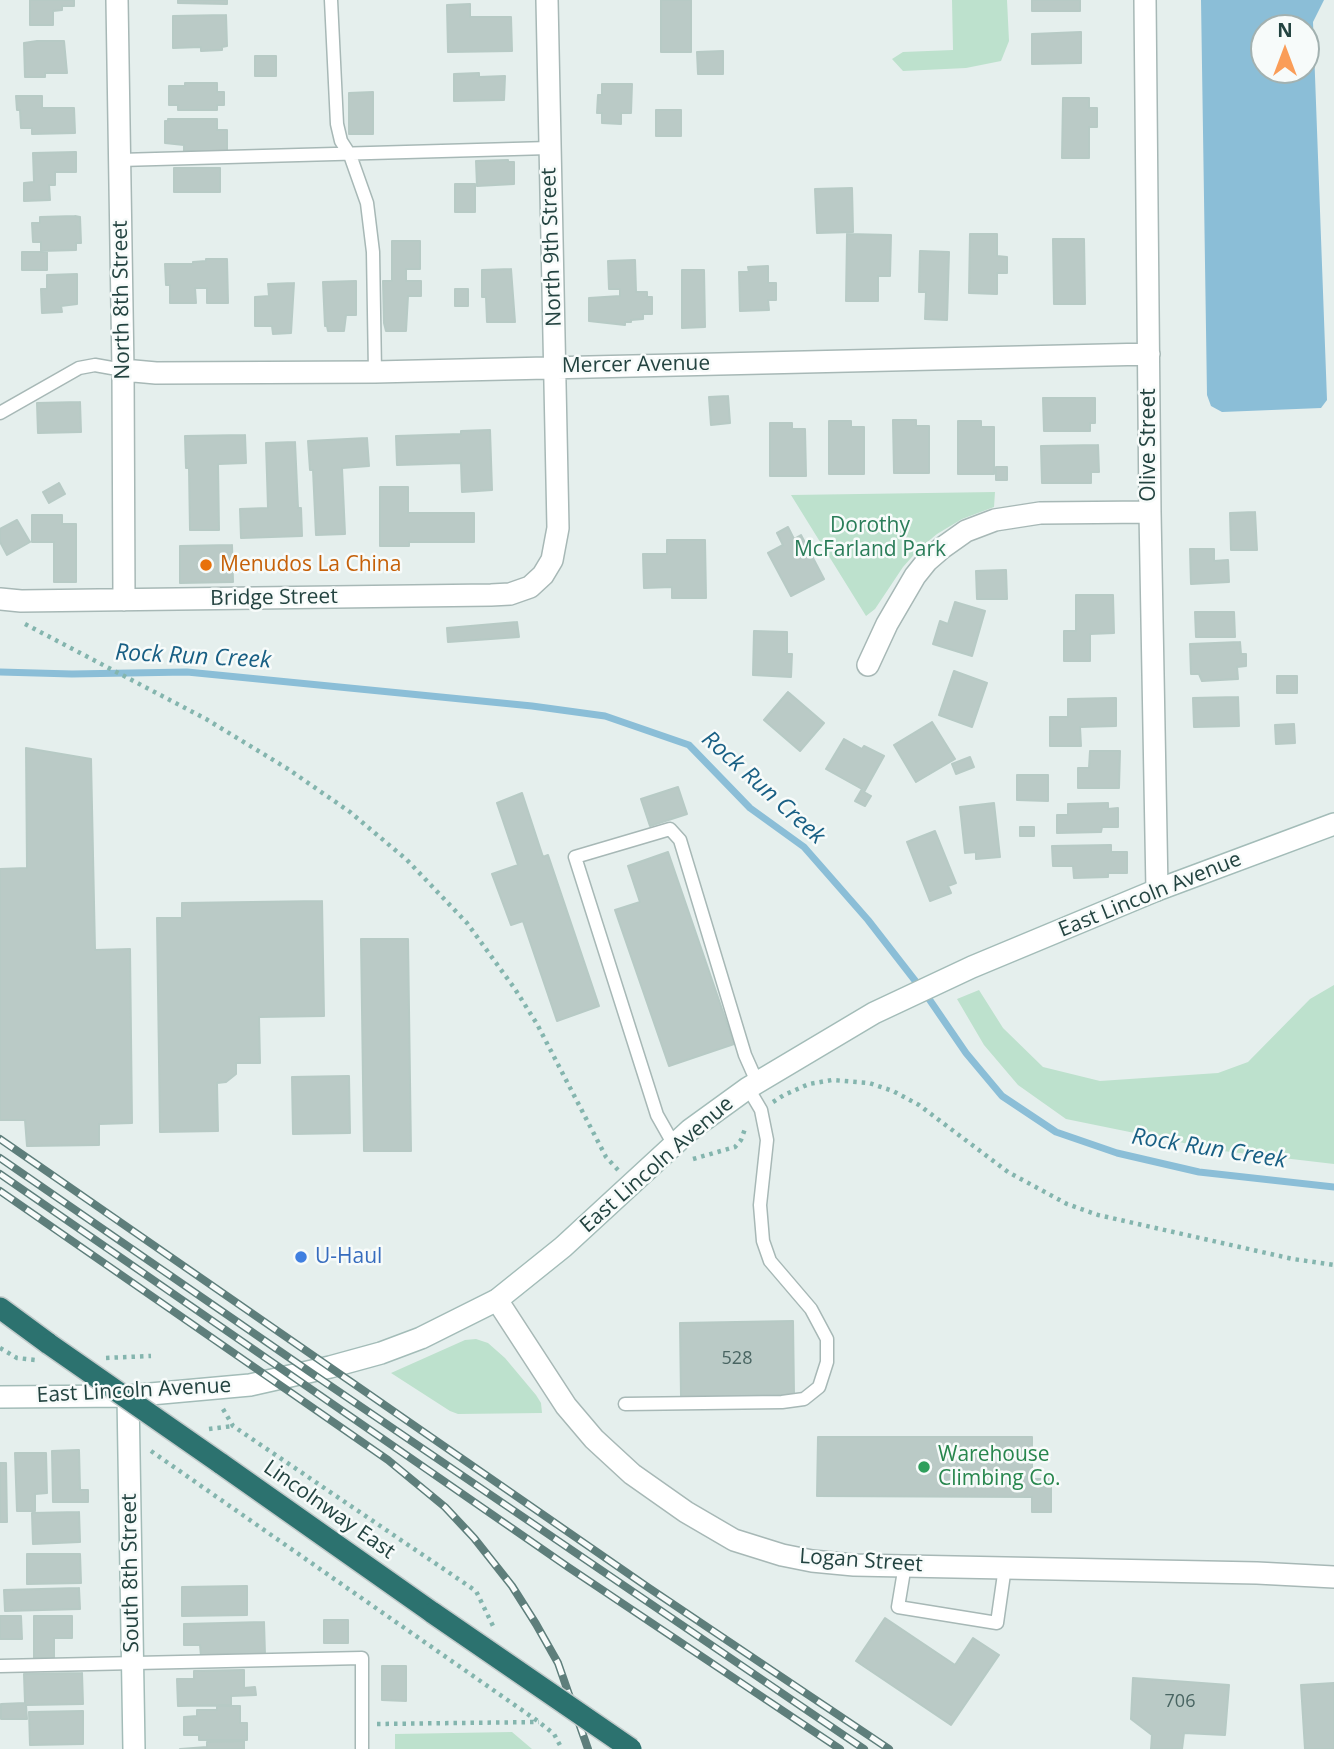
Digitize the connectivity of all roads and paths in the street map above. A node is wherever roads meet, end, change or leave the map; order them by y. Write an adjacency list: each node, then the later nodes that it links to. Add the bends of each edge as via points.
1 (117, 0): 7 (street, North 8th Street)
2 (331, 0): 6 (lane, via 337,124)
3 (547, 0): 5 (street, North 9th Street)
4 (1145, 0): 8 (street, Olive Street)
5 (549, 148): 6 (lane); 9 (street, North 9th Street)
6 (350, 155): 7 (lane); 11 (lane, via 367,204 373,252)
7 (120, 160): 10 (street, North 8th Street)
8 (1149, 354): 9 (street, Mercer Avenue); 13 (street, Olive Street)
9 (555, 367): 11 (street, Mercer Avenue); 14 (street, North 9th Street, via 558,528 552,560)
10 (123, 370): 11 (street, Mercer Avenue); 12 (lane, via 95,365 79,368); 16 (street, North 8th Street)
11 (375, 372)
12 (0, 413)
13 (1150, 512): 18 (street, via 1040,513 995,520 966,531 934,554 915,576); 20 (street, Olive Street)
14 (543, 575): 16 (street, Bridge Street, via 530,587 491,596)
15 (0, 599): 16 (street, Bridge Street)
16 (124, 600)
17 (16, 622): 24 (path, via 206,719 350,811 407,860 467,923 515,989)
18 (867, 665)
19 (1334, 824): 20 (street, East Lincoln Avenue)
20 (1157, 890): 21 (street, East Lincoln Avenue, via 874,1013)
21 (753, 1085): 23 (street, East Lincoln Avenue); 23 (lane, via 680,840 670,829 575,857 657,1115); 31 (lane, via 767,1140 760,1205 763,1241 769,1261 811,1309 827,1339 827,1362 819,1387 804,1399 782,1402)
22 (893, 1091): 25 (path, via 919,1105 1008,1172 1067,1204 1124,1221)
23 (674, 1145): 26 (street, East Lincoln Avenue, via 563,1247)
24 (606, 1157)
25 (1334, 1265)
26 (497, 1300): 28 (street, East Lincoln Avenue, via 381,1353 293,1376); 33 (street, Logan Street, via 566,1406 594,1439 632,1474 686,1512 734,1540 782,1555 854,1565)
27 (0, 1308): 44 (highway, Lincolnway East, bridge)
28 (212, 1390): 29 (street, East Lincoln Avenue); 36 (path, via 233,1426 476,1591)
29 (128, 1396): 30 (street, East Lincoln Avenue); 37 (street, South 8th Street)
30 (0, 1397)
31 (625, 1404)
32 (150, 1447): 39 (path, via 151,1452)
33 (905, 1565): 34 (street, Logan Street); 34 (lane, via 898,1607 997,1623)
34 (1004, 1567): 35 (street, Logan Street)
35 (1334, 1577)
36 (496, 1634)
37 (133, 1664): 38 (lane); 40 (lane, via 362,1658); 41 (street, South 8th Street)
38 (0, 1666)
39 (539, 1722): 40 (path); 43 (path, via 554,1734)
40 (362, 1724): 42 (lane)
41 (134, 1749)
42 (362, 1749)
43 (562, 1749)
44 (631, 1749)

